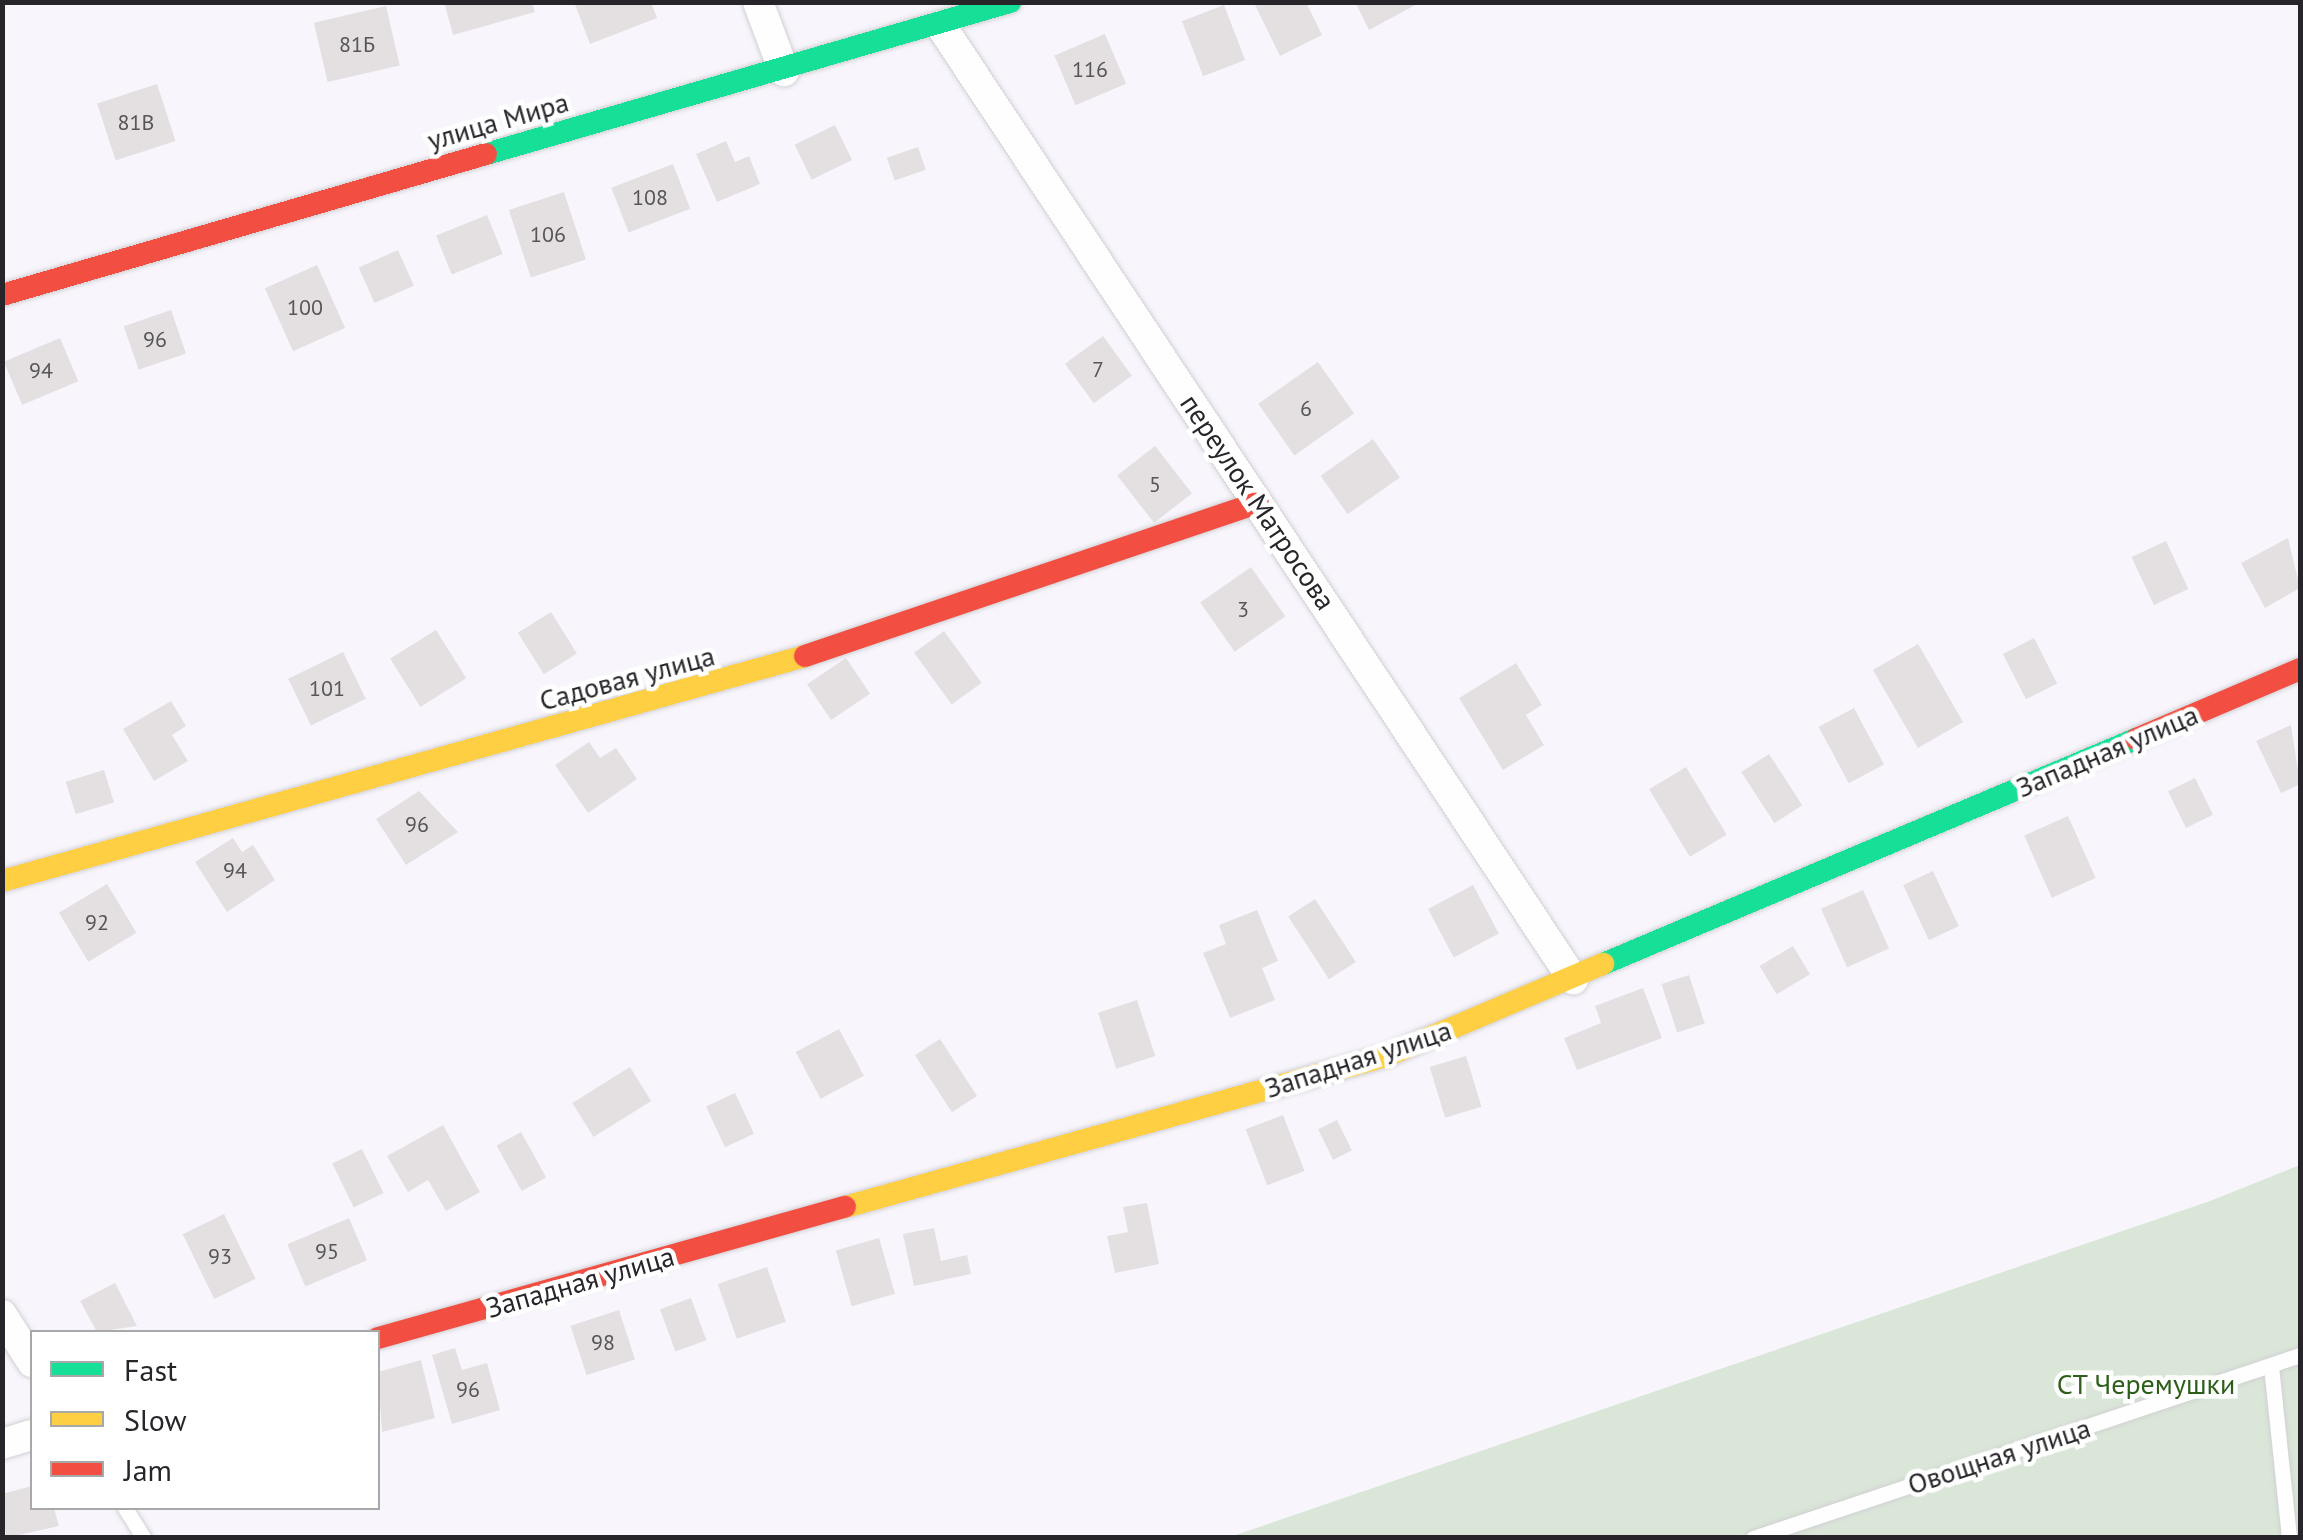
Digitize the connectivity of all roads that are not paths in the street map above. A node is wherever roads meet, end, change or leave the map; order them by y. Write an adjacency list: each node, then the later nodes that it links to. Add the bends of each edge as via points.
1 (758, 2): 4 (street)
2 (1010, 2): 3 (street, улица Мира)
3 (941, 26): 4 (street, улица Мира); 6 (street, переулок Матросова)
4 (784, 71): 5 (street, улица Мира)
5 (2, 295)
6 (1258, 503): 8 (street, Садовая улица, via 736,678); 9 (street, переулок Матросова)
7 (2300, 669): 9 (street, Западная улица)
8 (2, 881)
9 (1574, 979): 11 (street, Западная улица, via 1386,1056)
10 (2, 1315): 13 (street)
11 (380, 1337)
12 (2300, 1355): 14 (lane, Овощная улица)
13 (30, 1359)
14 (2272, 1366): 19 (lane, Овощная улица); 20 (lane)
15 (30, 1437): 16 (street)
16 (2, 1444)
17 (126, 1510): 18 (lane)
18 (144, 1538)
19 (1753, 1538)
20 (2289, 1538)

